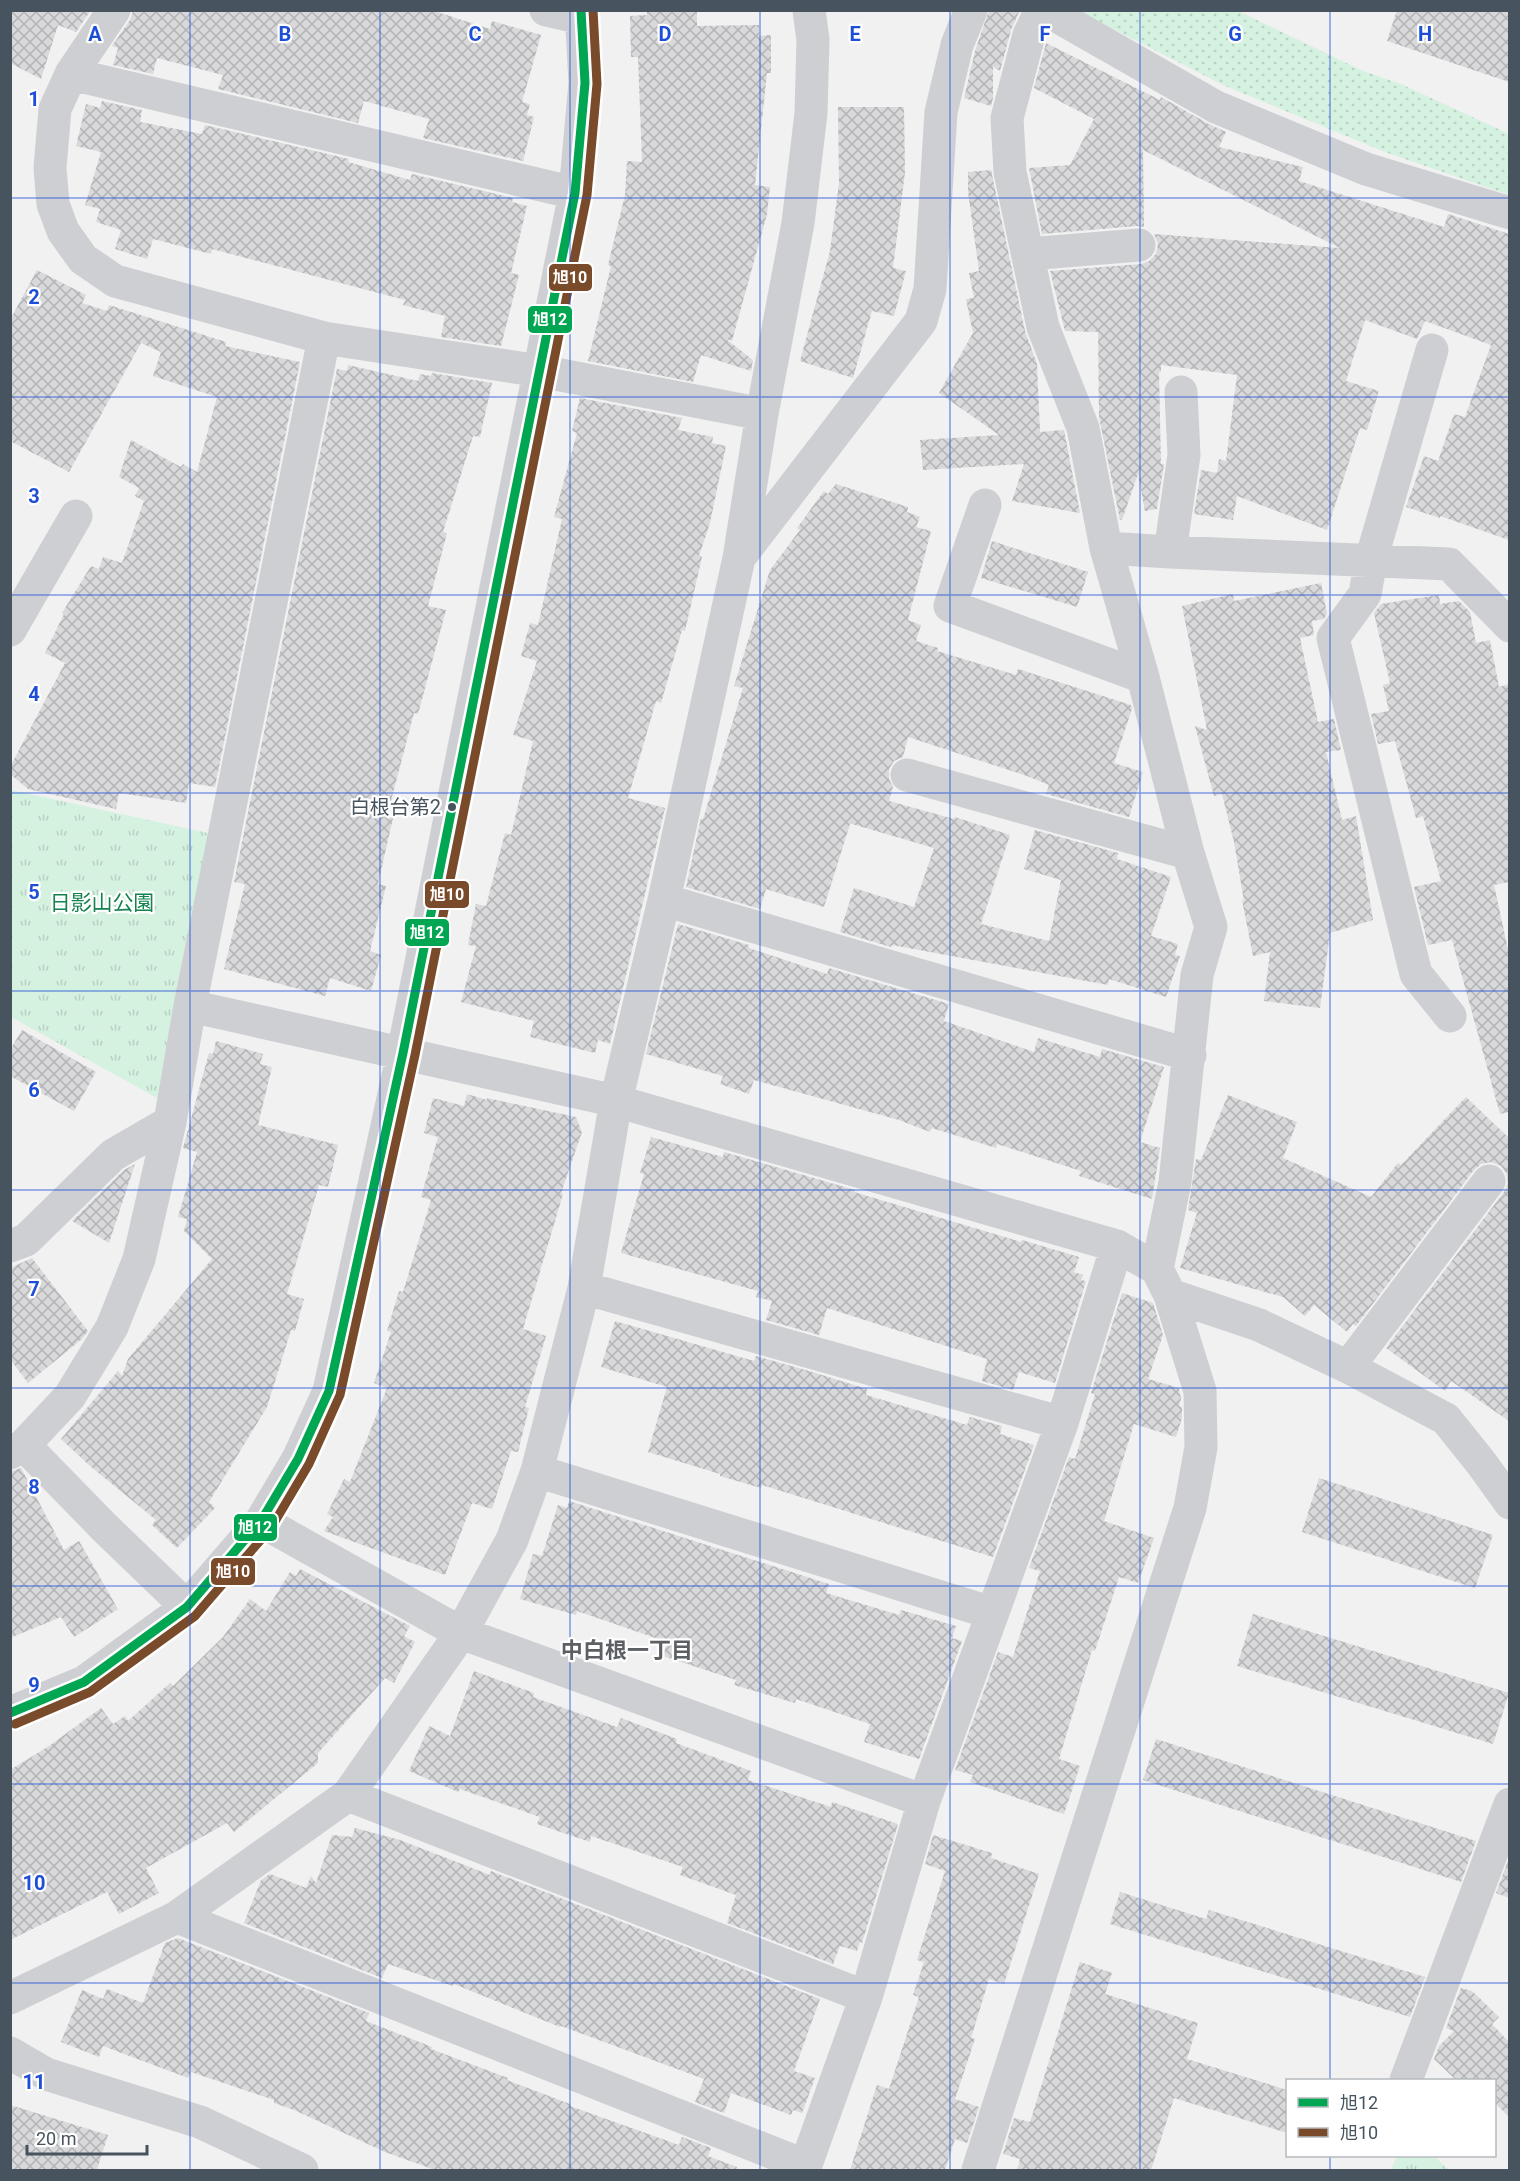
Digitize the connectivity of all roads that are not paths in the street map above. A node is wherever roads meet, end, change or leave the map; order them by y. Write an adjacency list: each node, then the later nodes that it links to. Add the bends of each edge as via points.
1 (114, 10): 8 (street)
2 (546, 10): 7 (street)
3 (809, 10): 17 (street, via 813,40 811,113 798,223)
4 (971, 10): 22 (street, via 957,45 941,112 930,289 921,321)
5 (1041, 10): 12 (street, via 1029,35 1007,118 1010,172)
6 (1046, 10): 10 (street, via 1216,107 1366,169)
7 (581, 14): 9 (street, via 585,83)
8 (71, 74): 9 (street); 13 (street, via 55,109 50,168 53,204 63,231 83,259 115,281)
9 (575, 193): 15 (street)
10 (1509, 213)
11 (1139, 244): 12 (street)
12 (1028, 254): 20 (street, via 1043,327 1083,428)
13 (324, 338): 15 (street); 30 (street)
14 (1432, 350): 23 (street)
15 (540, 371): 17 (street); 32 (street)
16 (1181, 392): 21 (street, via 1184,454)
17 (762, 414): 22 (street)
18 (985, 505): 26 (street, via 950,606)
19 (76, 516): 25 (street)
20 (1107, 548): 21 (street); 26 (street)
21 (1170, 552): 23 (street)
22 (739, 558): 29 (street)
23 (1371, 560): 24 (street, via 1449,564); 31 (street, via 1365,594 1333,638 1416,974)
24 (1509, 626)
25 (10, 630)
26 (1143, 677): 28 (street)
27 (907, 775): 28 (street)
28 (1188, 853): 33 (street, via 1211,927 1197,975)
29 (664, 900): 33 (street); 34 (street)
30 (190, 1005): 32 (street); 35 (street)
31 (1450, 1016)
32 (403, 1053): 34 (street); 46 (street, via 328,1391 298,1459)
33 (1190, 1054): 39 (street)
34 (616, 1101): 38 (street); 40 (street)
35 (170, 1122): 37 (street, via 113,1155); 43 (street, via 139,1259 112,1328 70,1396)
36 (1489, 1181): 41 (street)
37 (16, 1239)
38 (1117, 1246): 39 (street); 42 (street)
39 (1164, 1282): 41 (street); 61 (street, via 1200,1391 1201,1448 1190,1508)
40 (584, 1288): 42 (street); 44 (street)
41 (1348, 1367): 45 (street, via 1446,1419)
42 (1062, 1423): 48 (street)
43 (17, 1449): 47 (street)
44 (537, 1471): 48 (street); 49 (street, via 512,1540)
45 (1509, 1503)
46 (261, 1521): 47 (street); 49 (street)
47 (188, 1607): 50 (street, via 84,1682)
48 (992, 1613): 52 (street)
49 (461, 1633): 51 (street); 52 (street)
50 (10, 1713)
51 (348, 1795): 54 (street); 55 (street)
52 (924, 1801): 55 (street)
53 (1509, 1804): 58 (street)
54 (177, 1917): 56 (street); 59 (street)
55 (866, 1997): 59 (street)
56 (10, 1998)
57 (10, 2053): 60 (street, via 46,2074 200,2122)
58 (1406, 2079)
59 (805, 2168)
60 (302, 2170)
61 (978, 2170)

